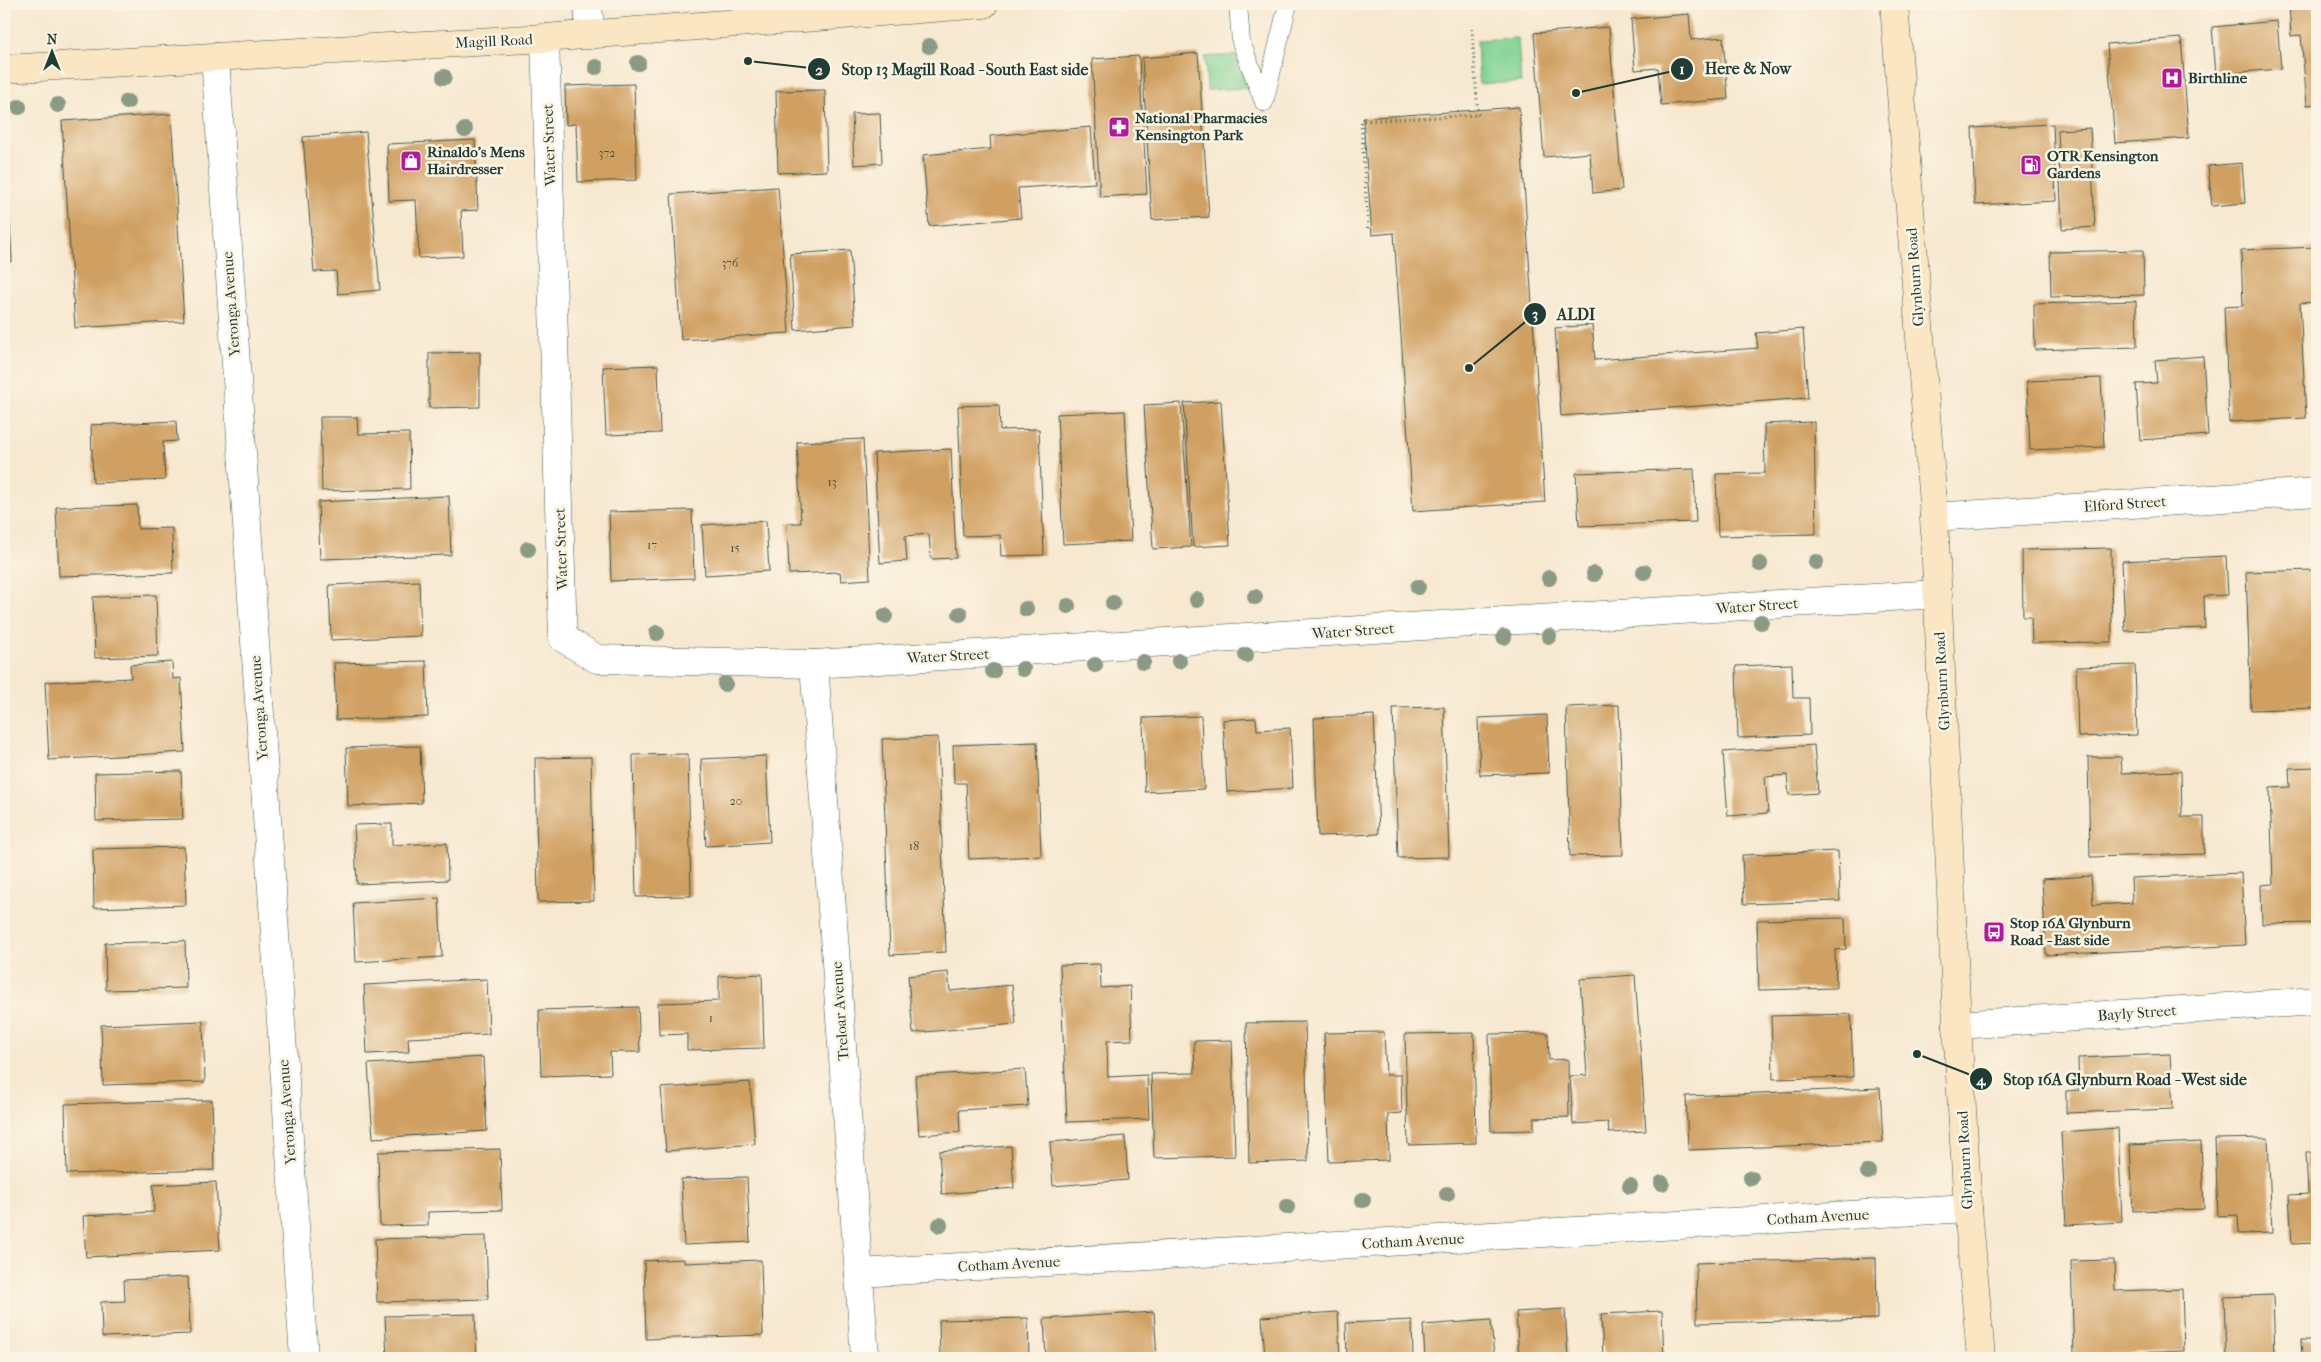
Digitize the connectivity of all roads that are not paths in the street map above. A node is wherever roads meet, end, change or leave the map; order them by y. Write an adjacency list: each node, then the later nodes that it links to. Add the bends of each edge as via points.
1 (588, 4): 6 (street)
2 (984, 4): 6 (main road, Magill Road)
3 (1238, 4): 4 (lane, via 1241,42 1264,102)
4 (1288, 4)
5 (1894, 4): 11 (main road, Glynburn Road)
6 (590, 35): 7 (main road, Magill Road)
7 (545, 38): 8 (main road, Magill Road); 13 (street, Water Street, via 564,638 597,659)
8 (215, 57): 9 (main road, Magill Road); 18 (street, Yeronga Avenue)
9 (4, 68)
10 (2317, 492): 11 (street, Elford Street)
11 (1934, 517): 12 (main road, Glynburn Road)
12 (1938, 594): 13 (street, Water Street); 15 (main road, Glynburn Road)
13 (814, 664): 17 (street, Treloar Avenue)
14 (2317, 1001): 15 (street, Bayly Street)
15 (1957, 1025): 16 (main road, Glynburn Road)
16 (1968, 1208): 17 (street, Cotham Avenue); 20 (main road, Glynburn Road)
17 (859, 1273): 19 (street, Treloar Avenue)
18 (304, 1358)
19 (865, 1358)
20 (1981, 1358)

